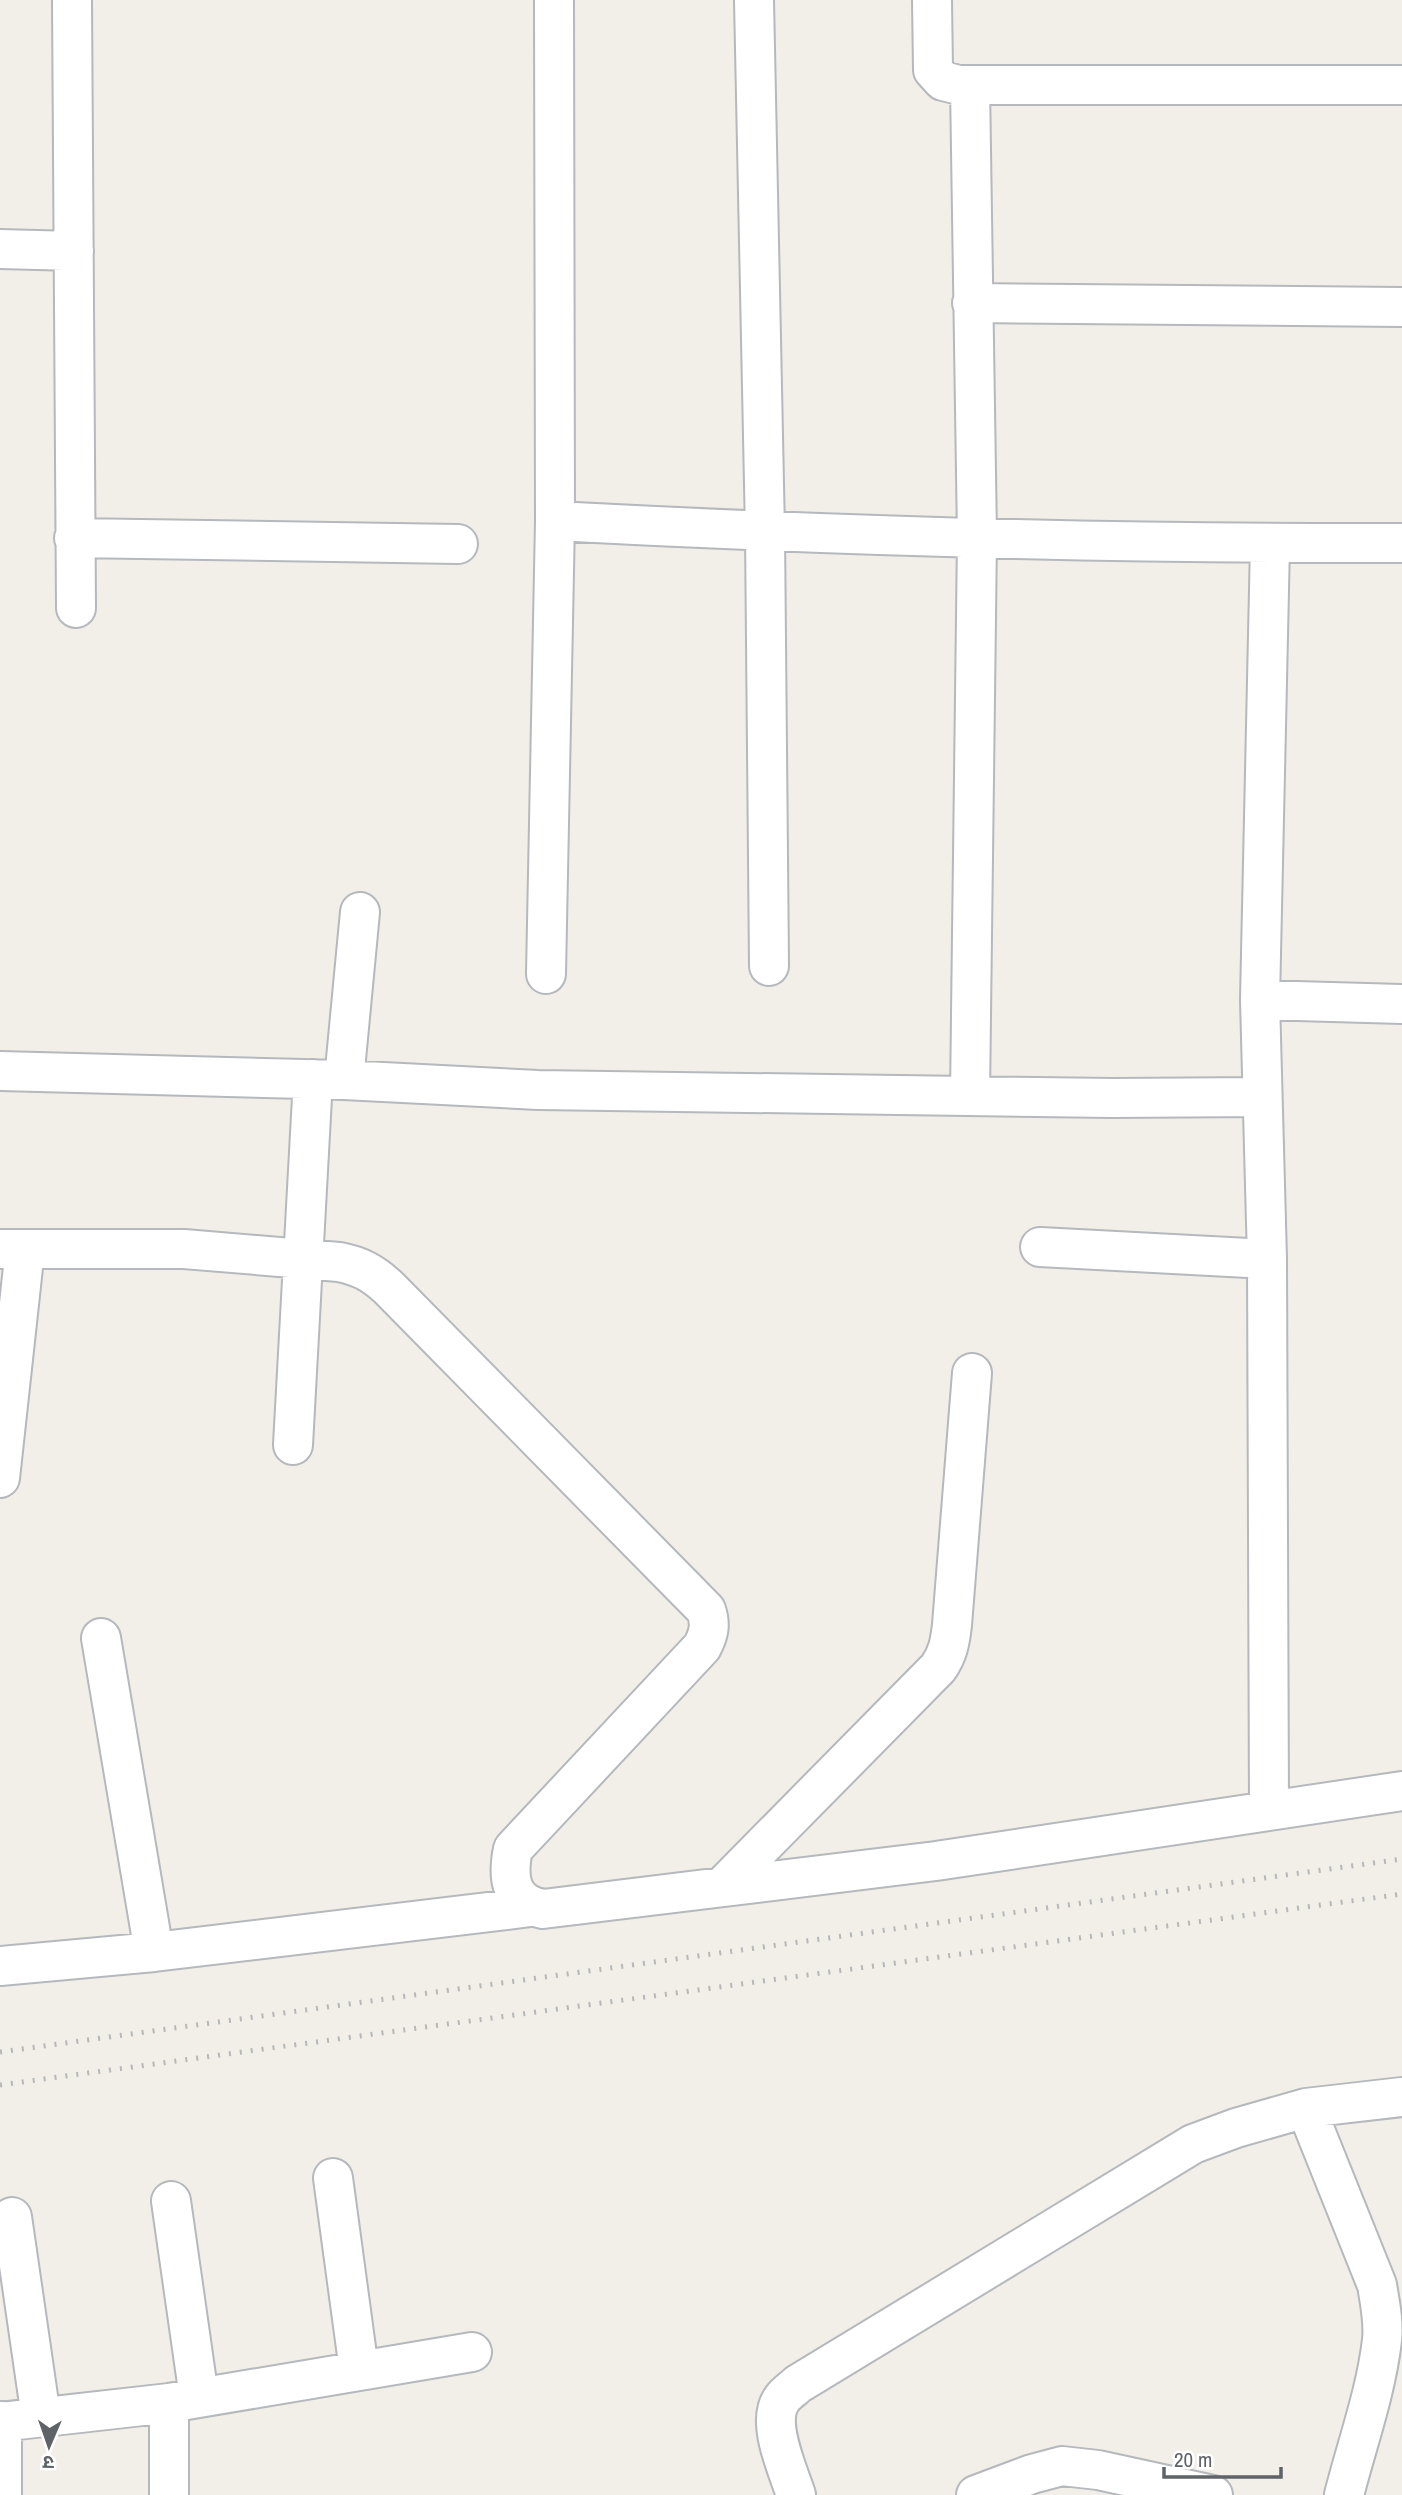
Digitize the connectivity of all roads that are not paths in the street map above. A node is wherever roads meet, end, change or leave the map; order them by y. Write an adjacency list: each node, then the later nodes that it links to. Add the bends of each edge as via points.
1 (72, 0): 8 (street)
2 (554, 0): 11 (street)
3 (754, 0): 12 (street)
4 (932, 0): 5 (street, via 933,70 943,81)
5 (970, 85): 6 (street); 9 (street)
6 (1402, 85)
7 (0, 249): 8 (street)
8 (74, 251): 14 (street)
9 (972, 303): 10 (street); 13 (street)
10 (1402, 307)
11 (555, 521): 12 (street); 21 (street)
12 (765, 532): 13 (street); 20 (street)
13 (976, 537): 17 (street); 26 (street)
14 (74, 538): 16 (street); 18 (street)
15 (1402, 543): 17 (street)
16 (458, 544)
17 (1270, 544): 22 (street)
18 (76, 608)
19 (360, 912): 25 (street)
20 (769, 966)
21 (547, 974)
22 (1260, 1000): 23 (street); 27 (street)
23 (1402, 1004)
24 (0, 1072): 25 (street)
25 (329, 1080): 26 (street, via 538,1090); 31 (street)
26 (970, 1096): 27 (street)
27 (1261, 1097): 30 (street)
28 (1040, 1247): 30 (street)
29 (13, 1249): 31 (street, via 184,1249); 34 (street)
30 (1267, 1259): 37 (street)
31 (303, 1260): 33 (street); 39 (street, via 359,1266 374,1275 706,1610 710,1621 702,1647 513,1849 509,1869 513,1888)
32 (972, 1373): 38 (street, via 952,1625 945,1657)
33 (293, 1445)
34 (0, 1478)
35 (101, 1638): 40 (street)
36 (1402, 1791): 37 (street)
37 (1269, 1810): 38 (street)
38 (722, 1887): 39 (street)
39 (531, 1907): 40 (street)
40 (154, 1952): 41 (street)
41 (0, 1966)
42 (1402, 2097): 43 (street)
43 (1306, 2108): 47 (street); 55 (street, via 1193,2144 798,2384 781,2400 776,2417 777,2436)
44 (332, 2178): 49 (street)
45 (171, 2201): 50 (street)
46 (12, 2217): 51 (street)
47 (1392, 2313): 58 (street)
48 (472, 2352): 49 (street)
49 (359, 2370): 50 (street)
50 (184, 2400): 51 (street); 54 (street)
51 (41, 2417): 52 (street)
52 (1, 2422): 53 (street)
53 (2, 2495)
54 (169, 2495)
55 (796, 2495)
56 (976, 2495): 57 (street, via 1062,2466)
57 (1213, 2495)
58 (1344, 2495)

